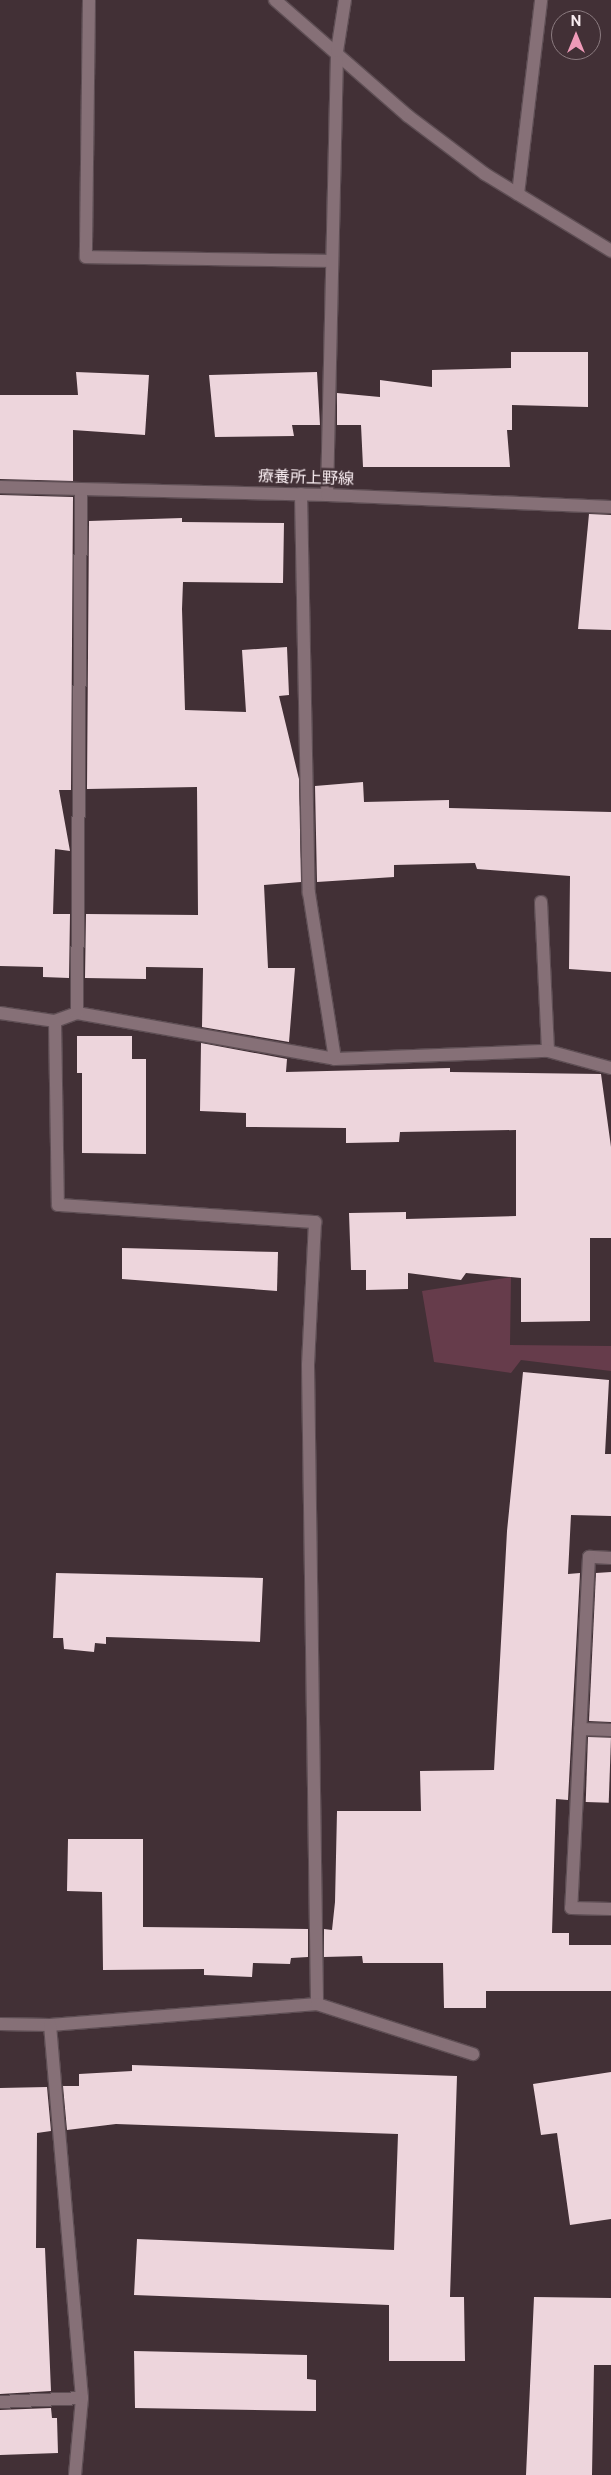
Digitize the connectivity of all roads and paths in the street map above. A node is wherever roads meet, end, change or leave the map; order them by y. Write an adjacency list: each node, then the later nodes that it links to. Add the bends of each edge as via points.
1 (89, 0): 8 (street, via 86,257)
2 (275, 0): 5 (street)
3 (345, 0): 5 (street)
4 (541, 0): 6 (street)
5 (336, 51): 6 (street, via 408,116 485,174); 8 (street)
6 (518, 194): 7 (street)
7 (611, 251)
8 (330, 261): 12 (street)
9 (0, 487): 10 (street, 療養所上野線)
10 (80, 489): 11 (street, 療養所上野線); 16 (street)
11 (301, 494): 12 (street, 療養所上野線); 19 (street, via 309,893)
12 (328, 494): 13 (street, 療養所上野線)
13 (611, 507)
14 (541, 902): 18 (street)
15 (0, 1013): 17 (street)
16 (77, 1013): 17 (street); 19 (street)
17 (55, 1021): 25 (street, via 58,1205 315,1222 308,1365)
18 (548, 1051): 19 (street); 20 (street)
19 (335, 1059)
20 (611, 1068)
21 (611, 1558): 22 (street, via 589,1557)
22 (580, 1729): 23 (street); 24 (street, via 571,1908)
23 (611, 1730)
24 (611, 1909)
25 (317, 2004): 27 (street); 28 (street)
26 (0, 2024): 27 (street)
27 (50, 2025): 29 (street)
28 (473, 2054)
29 (82, 2398): 30 (street); 31 (street)
30 (0, 2402)
31 (75, 2475)

